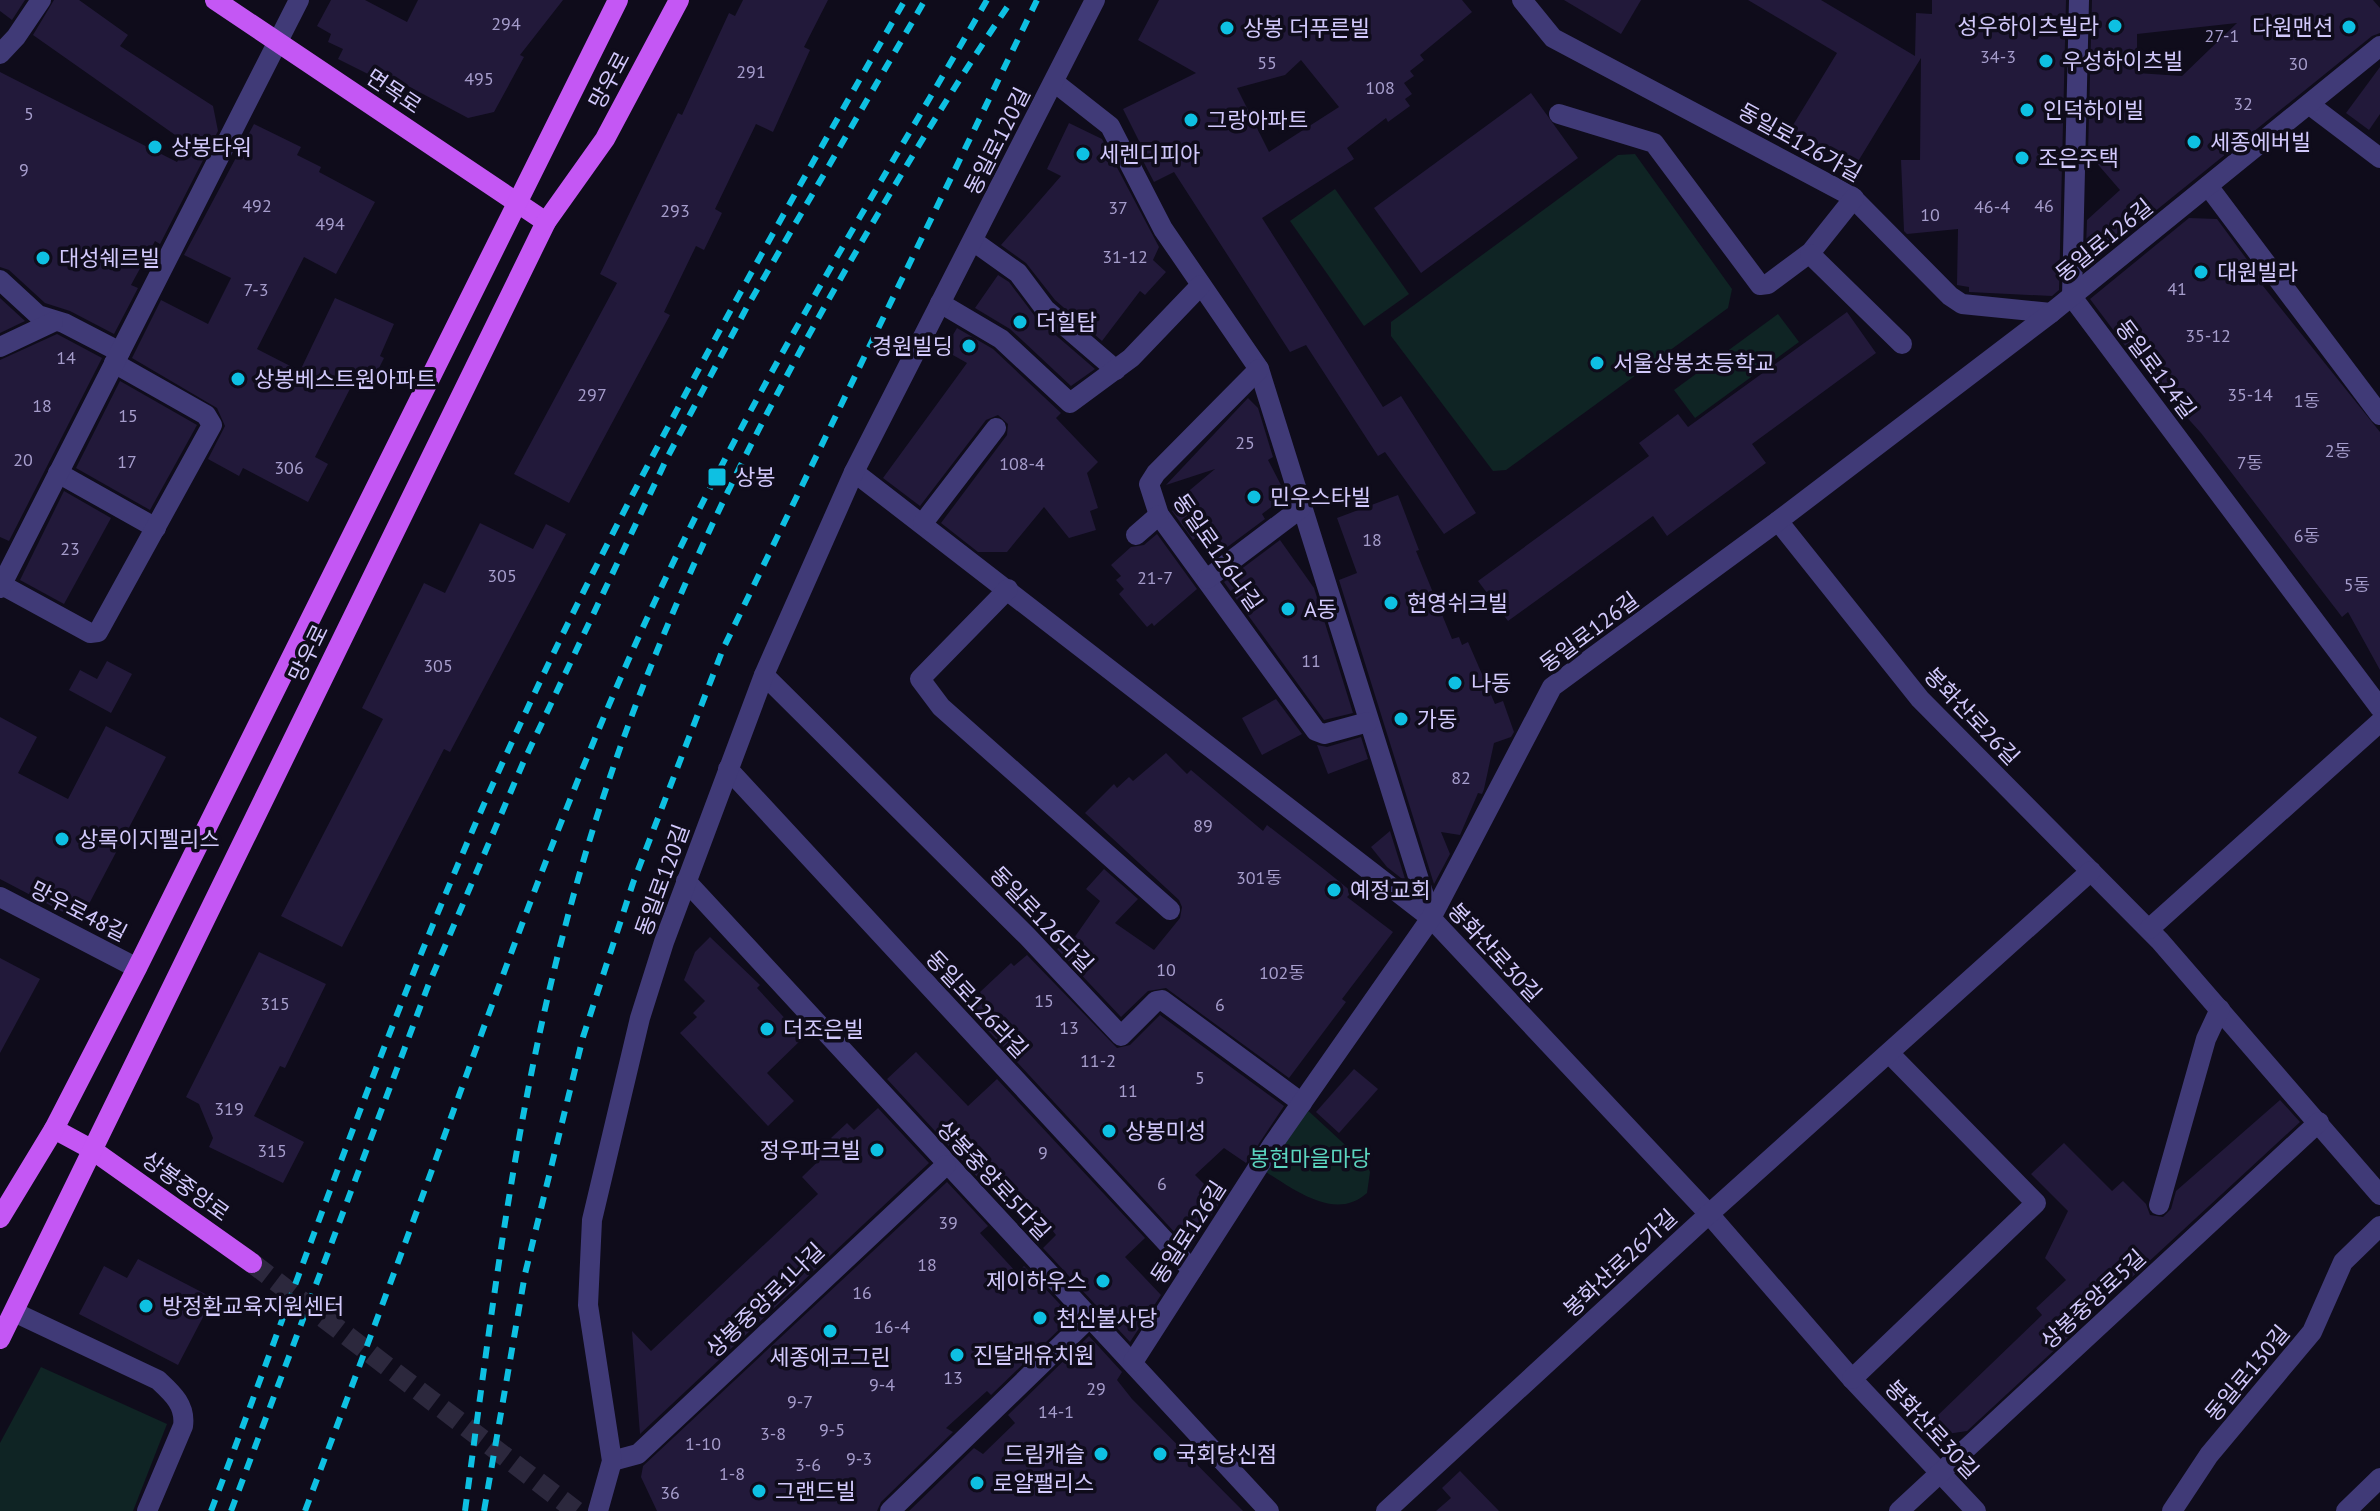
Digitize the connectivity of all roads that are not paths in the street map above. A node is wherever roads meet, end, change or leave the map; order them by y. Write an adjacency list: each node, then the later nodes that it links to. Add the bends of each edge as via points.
1 (41, 0): 11 (street)
2 (215, 0): 9 (main road, 면목로)
3 (299, 0): 9 (street)
4 (618, 0): 18 (main road, 망우로)
5 (679, 0): 19 (main road, 망우로, via 605,139)
6 (1095, 0): 12 (street, 동일로120길)
7 (1522, 0): 17 (street, 동일로126가길, via 1553,38)
8 (2079, 0): 24 (street)
9 (277, 42): 18 (main road, 면목로); 30 (street)
10 (2380, 46): 13 (street, 동일로126길)
11 (0, 54)
12 (1054, 82): 20 (street, 동일로120길); 23 (street, via 1110,126 1163,229)
13 (2310, 105): 15 (street); 16 (street, 동일로126길)
14 (1559, 114): 21 (street, via 1654,143 1757,284 1768,284)
15 (2380, 158)
16 (2208, 186): 24 (street, 동일로126길); 33 (street)
17 (1854, 198): 21 (street); 26 (street, 동일로126가길, via 1962,304)
18 (518, 203): 19 (main road, 면목로); 57 (main road, 망우로)
19 (546, 222): 63 (main road, 망우로)
20 (973, 241): 25 (street, 동일로120길); 32 (street, via 1018,273 1045,309)
21 (1810, 254): 28 (street)
22 (0, 280): 27 (street)
23 (1201, 285): 31 (street); 32 (street)
24 (2072, 297): 26 (street, 동일로126길); 47 (street, 동일로124길)
25 (940, 303): 32 (street, via 1001,339 1070,403); 35 (street, 동일로120길)
26 (2051, 313): 39 (street, 동일로126길)
27 (53, 322): 29 (street); 30 (street, via 64,323)
28 (1902, 344)
29 (0, 347)
30 (117, 358): 36 (street); 41 (street, via 206,415 212,425)
31 (1259, 369): 37 (street); 38 (street, 동일로126나길, via 1156,473 1149,484)
32 (1116, 370)
33 (2380, 415)
34 (996, 428): 40 (street)
35 (854, 472): 40 (street, 봉화산로30길); 46 (street, 동일로120길)
36 (58, 473): 41 (street); 44 (street)
37 (1301, 508): 43 (street); 48 (street)
38 (1159, 515): 42 (street); 43 (street, 동일로126나길)
39 (1778, 521): 51 (street, 봉화산로26길, via 1920,699); 55 (street, 동일로126길, via 1552,687)
40 (923, 523): 45 (street, 봉화산로30길)
41 (156, 528): 44 (street, via 98,632 90,633)
42 (1136, 535)
43 (1207, 579): 48 (street, 동일로126나길, via 1316,731 1324,734)
44 (1, 586)
45 (1008, 589): 54 (street, via 920,675 921,680 941,707); 55 (street, 봉화산로30길)
46 (764, 675): 50 (street, 동일로120길); 60 (street, 동일로126다길, via 1121,1036 1162,1000)
47 (2380, 708)
48 (1368, 722): 55 (street)
49 (2380, 722): 56 (street)
50 (728, 769): 52 (street, 동일로120길); 71 (street, 동일로126라길)
51 (2091, 871): 56 (street, 봉화산로26길); 59 (street, 봉화산로26가길)
52 (686, 881): 64 (street, 상봉중앙로5다길); 77 (street, 동일로120길, via 640,1018 592,1220 588,1305)
53 (0, 897): 57 (street, 망우로48길)
54 (1170, 910)
55 (1431, 918): 60 (street, 동일로126길); 67 (street, 봉화산로30길)
56 (2149, 929): 58 (street, 봉화산로26길)
57 (137, 968): 62 (main road, 망우로)
58 (2220, 1009): 61 (street, 봉화산로26길); 66 (street, via 2206,1039)
59 (1889, 1053): 67 (street, 봉화산로26가길); 76 (street, 봉화산로30길, via 2036,1203)
60 (1302, 1103): 71 (street, 동일로126길)
61 (2319, 1122): 65 (street, 봉화산로26길); 78 (street, 상봉중앙로5길)
62 (54, 1129): 63 (main road, 상봉중앙로); 68 (main road, 망우로)
63 (91, 1149): 70 (main road, 상봉중앙로); 72 (main road, 망우로)
64 (946, 1165): 73 (street, 상봉중앙로5다길); 77 (street, 상봉중앙로1나길, via 638,1454)
65 (2380, 1195)
66 (2159, 1205)
67 (1709, 1214): 76 (street, 봉화산로30길); 84 (street, 봉화산로26가길)
68 (0, 1218)
69 (2380, 1226): 87 (street, 동일로130길, via 2343,1262 2312,1332 2209,1455)
70 (252, 1263)
71 (1192, 1270): 75 (street, 동일로126길)
72 (14, 1312): 74 (main road, 망우로); 81 (street, via 158,1380 176,1396 183,1426)
73 (1090, 1317): 75 (street, 상봉중앙로5다길); 82 (street)
74 (0, 1339)
75 (1133, 1362): 83 (street, 상봉중앙로5다길)
76 (1852, 1379): 78 (street, 봉화산로30길)
77 (612, 1461): 80 (street, 동일로120길)
78 (1941, 1472): 85 (street, 상봉중앙로5길); 86 (street, 봉화산로30길)
79 (2380, 1478): 88 (street)
80 (600, 1510)
81 (147, 1511)
82 (890, 1511)
83 (1269, 1511)
84 (1386, 1511)
85 (1899, 1511)
86 (1976, 1511)
87 (2172, 1511)
88 (2346, 1511)

